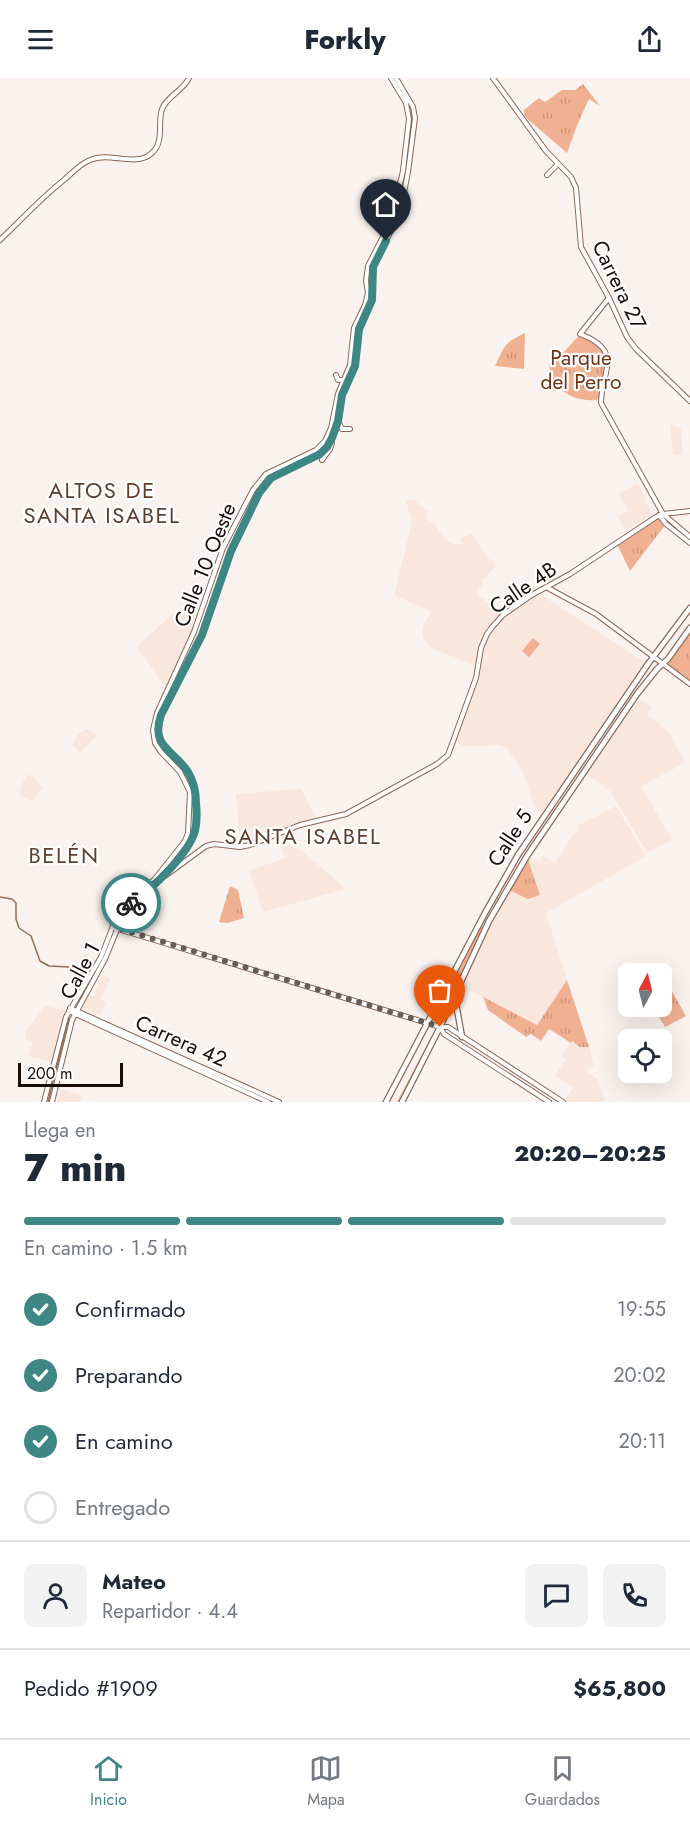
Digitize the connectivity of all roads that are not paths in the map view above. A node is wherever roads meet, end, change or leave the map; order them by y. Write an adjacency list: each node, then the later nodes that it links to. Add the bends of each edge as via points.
1 (189, 78): 8 (main road, via 162,109 160,138 151,155 134,160 114,157 85,162)
2 (391, 78): 7 (main road, via 406,103 410,119)
3 (396, 78): 7 (main road, via 415,118 408,172)
4 (493, 78): 5 (main road, Carrera 27)
5 (558, 164): 6 (main road); 9 (main road, Carrera 27, via 575,184 581,247)
6 (547, 175)
7 (394, 222): 11 (main road, Calle 10 Oeste, via 368,266 368,293 354,328 350,365); 13 (main road, Calle 10 Oeste, via 373,267 372,300 359,329 355,366 342,395)
8 (0, 240)
9 (609, 298): 12 (main road, Carrera 27, via 633,345); 18 (main road, via 580,334 597,342 606,357 601,403)
10 (336, 375): 11 (main road, via 338,380)
11 (344, 380): 19 (main road, Calle 10 Oeste, via 323,444 309,455 266,474)
12 (690, 402)
13 (338, 421): 14 (main road, via 342,429); 15 (main road, Calle 10 Oeste)
14 (350, 429)
15 (332, 438): 16 (main road); 21 (main road, Calle 10 Oeste, via 320,454 265,483)
16 (322, 460)
17 (690, 511): 18 (main road, Calle 4B)
18 (661, 514): 20 (main road); 22 (main road, via 666,524); 25 (main road, Calle 4B)
19 (237, 519): 21 (main road, via 229,537 232,541); 23 (main road, Calle 10 Oeste)
20 (690, 537)
21 (237, 538): 24 (main road, Calle 10 Oeste)
22 (690, 543)
23 (223, 548): 24 (main road, via 226,545 230,549); 28 (main road, Calle 10 Oeste)
24 (225, 568): 29 (main road, Calle 10 Oeste)
25 (546, 586): 30 (main road, via 596,614); 34 (main road, Calle 4B, via 503,615 487,634 476,678 448,755 437,764 346,814 300,825 250,845 208,845)
26 (690, 608): 30 (main road, Calle 5)
27 (690, 628): 31 (main road, Calle 5)
28 (188, 646): 29 (main road, via 190,651); 33 (main road, Calle 10 Oeste)
29 (195, 649): 33 (main road, Calle 10 Oeste)
30 (654, 656): 31 (main road); 39 (main road, Calle 5, via 513,862)
31 (663, 663): 32 (main road); 36 (main road, Calle 5, via 630,704 527,856 489,921)
32 (690, 684)
33 (158, 715): 34 (main road, Calle 1, via 158,736 191,777 197,816 189,844); 35 (main road, Calle 1, via 153,730 155,743 188,786 189,829 185,841 154,880 124,903)
34 (162, 878): 35 (main road, Calle 1, via 128,906)
35 (115, 928): 37 (main road, Calle 1); 38 (main road, Calle 1, via 100,969); 39 (main road)
36 (455, 995): 40 (main road, Calle 5); 41 (main road)
37 (69, 1009): 38 (main road, Carrera 42); 42 (main road, Calle 1)
38 (75, 1012): 43 (main road, Calle 1); 44 (main road, Carrera 42); 45 (main road, Carrera 42)
39 (427, 1023): 40 (main road); 46 (main road, Calle 5)
40 (440, 1027): 41 (main road, via 448,1027); 47 (main road, Calle 5); 48 (main road, via 444,1034)
41 (462, 1036): 49 (main road)
42 (44, 1102)
43 (52, 1102)
44 (268, 1102)
45 (279, 1102)
46 (386, 1102)
47 (402, 1102)
48 (549, 1102)
49 (563, 1102)

